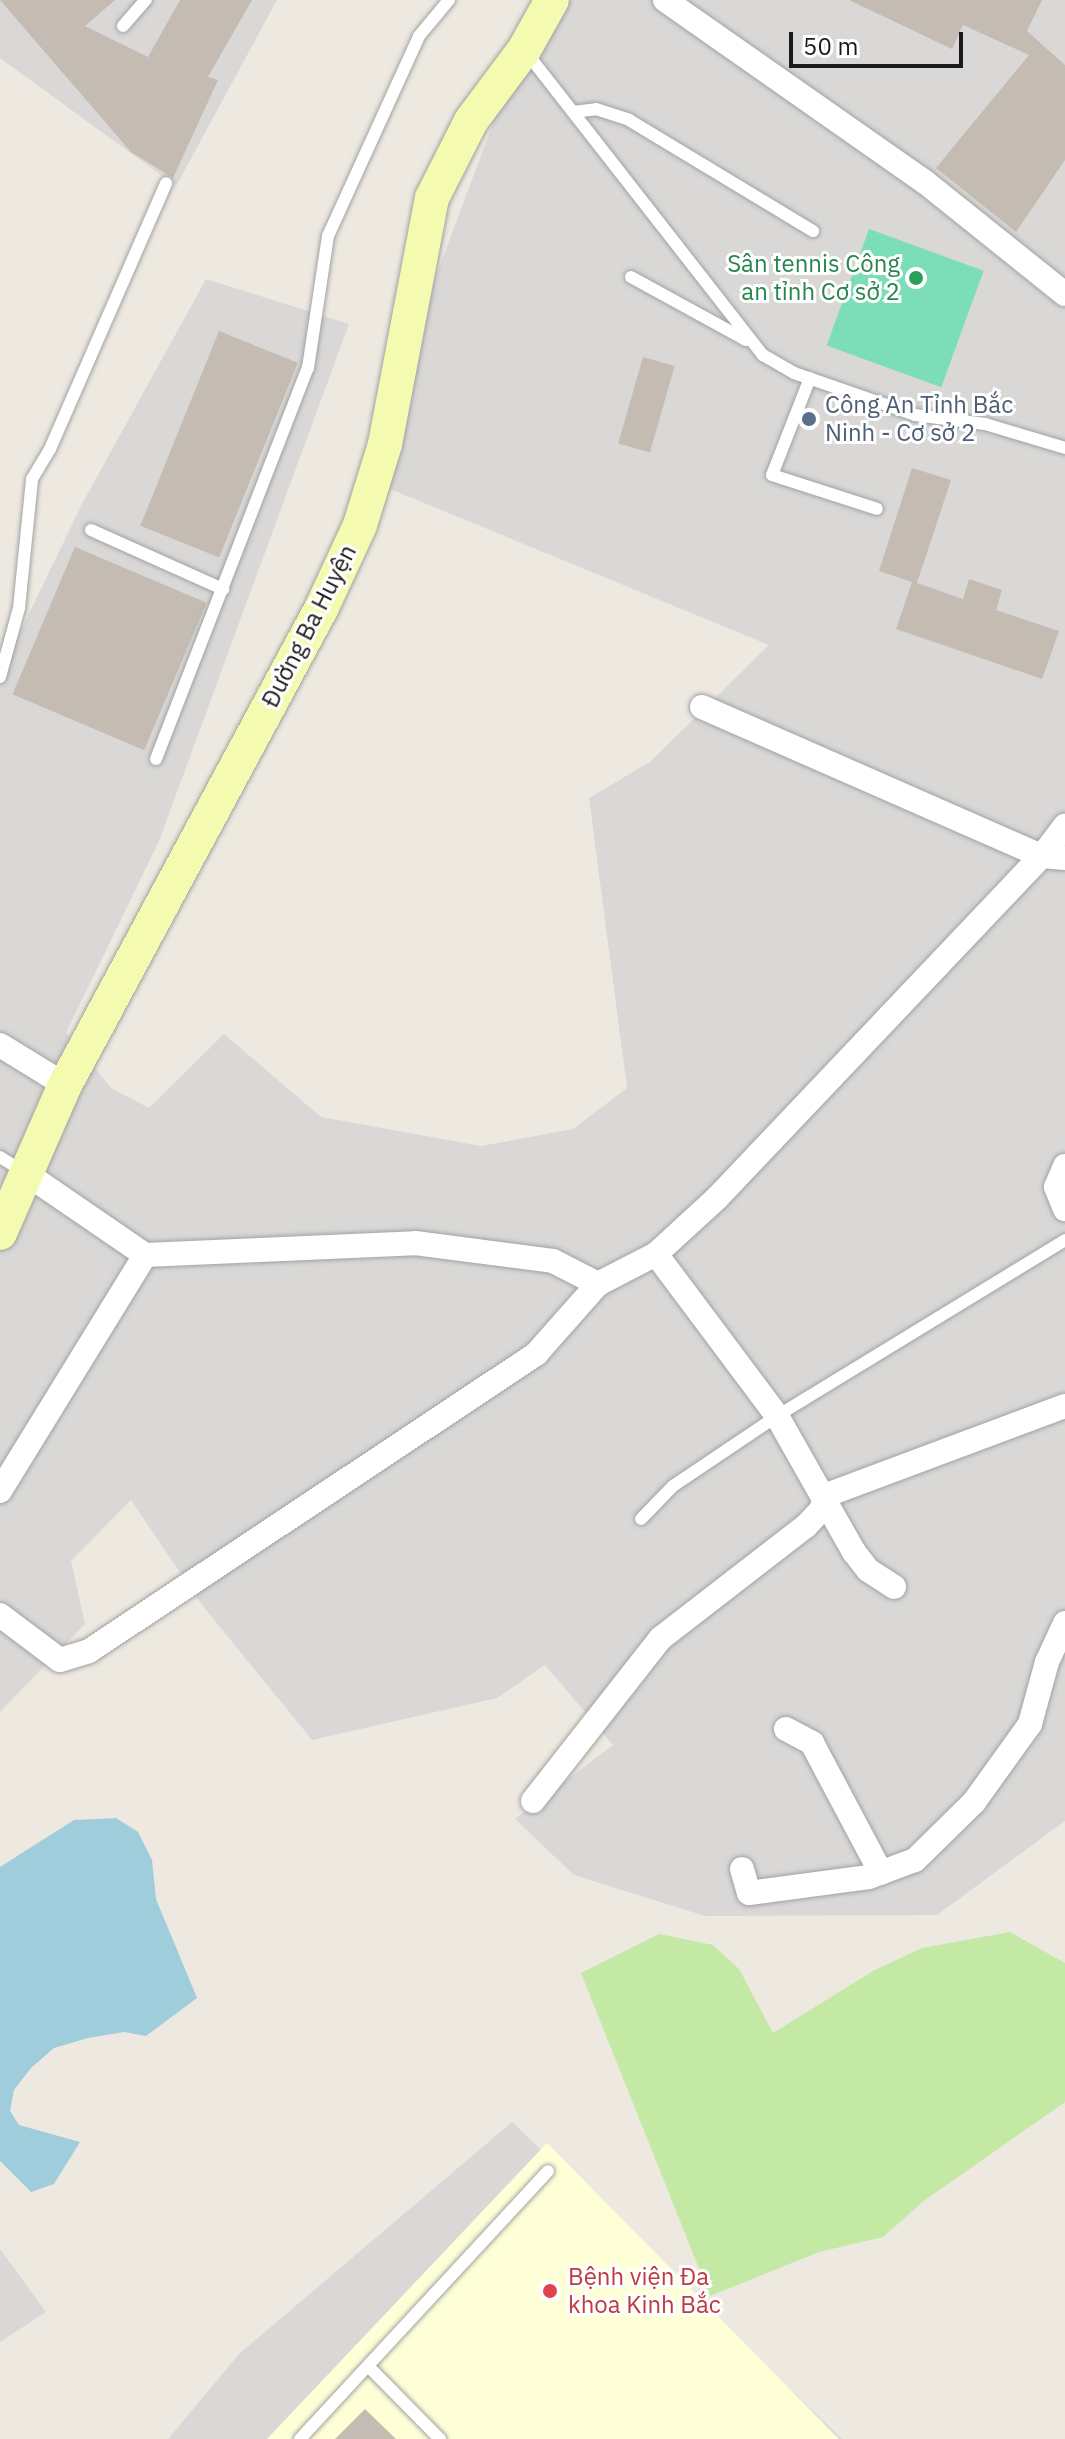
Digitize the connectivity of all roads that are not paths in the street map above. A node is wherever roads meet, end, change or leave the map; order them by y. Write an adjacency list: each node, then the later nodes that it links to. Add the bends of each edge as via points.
1 (146, 0): 5 (lane)
2 (449, 0): 17 (lane, via 419,36 328,236 308,368)
3 (552, 0): 6 (street, Đường Ba Huyện)
4 (665, 0): 11 (street, via 925,182)
5 (123, 26)
6 (524, 50): 7 (lane); 24 (street, Đường Ba Huyện, via 471,121 432,198 385,444 360,525 322,607)
7 (573, 112): 9 (lane, via 596,109 629,120); 12 (lane)
8 (166, 183): 18 (lane, via 27,491 19,608)
9 (813, 231)
10 (631, 277): 12 (lane)
11 (1065, 294)
12 (753, 343): 13 (lane, via 763,355)
13 (810, 378): 14 (lane, via 915,415 985,424); 15 (lane, via 772,475)
14 (1065, 448)
15 (877, 509)
16 (91, 530): 17 (lane)
17 (223, 589): 20 (lane)
18 (0, 677)
19 (702, 707): 22 (street)
20 (156, 759)
21 (1065, 826): 22 (street)
22 (1054, 857): 30 (street)
23 (0, 1045): 24 (street)
24 (65, 1085): 25 (street, Đường Ba Huyện)
25 (12, 1165): 28 (street, Đường Ba Huyện); 31 (street)
26 (1065, 1166): 27 (street, via 1056,1187)
27 (1065, 1209)
28 (0, 1233)
29 (1065, 1240): 34 (lane)
30 (656, 1254): 32 (street); 34 (street)
31 (145, 1255): 32 (street, via 415,1243 553,1261); 35 (street)
32 (598, 1284): 39 (street, via 536,1354 89,1651 60,1660)
33 (1065, 1406): 36 (street)
34 (777, 1416): 36 (street); 37 (lane, via 673,1486)
35 (0, 1491)
36 (824, 1496): 38 (street, via 868,1570); 42 (street, via 822,1509 806,1526 661,1638)
37 (641, 1519)
38 (894, 1587)
39 (0, 1615)
40 (1065, 1623): 44 (street, via 1047,1662 1030,1724 994,1776 941,1840 915,1860)
41 (786, 1729): 44 (street, via 812,1743)
42 (533, 1801)
43 (742, 1869): 44 (street, via 749,1893)
44 (881, 1873)
45 (548, 2171): 46 (lane)
46 (368, 2366): 47 (lane); 48 (lane)
47 (300, 2439)
48 (440, 2439)

